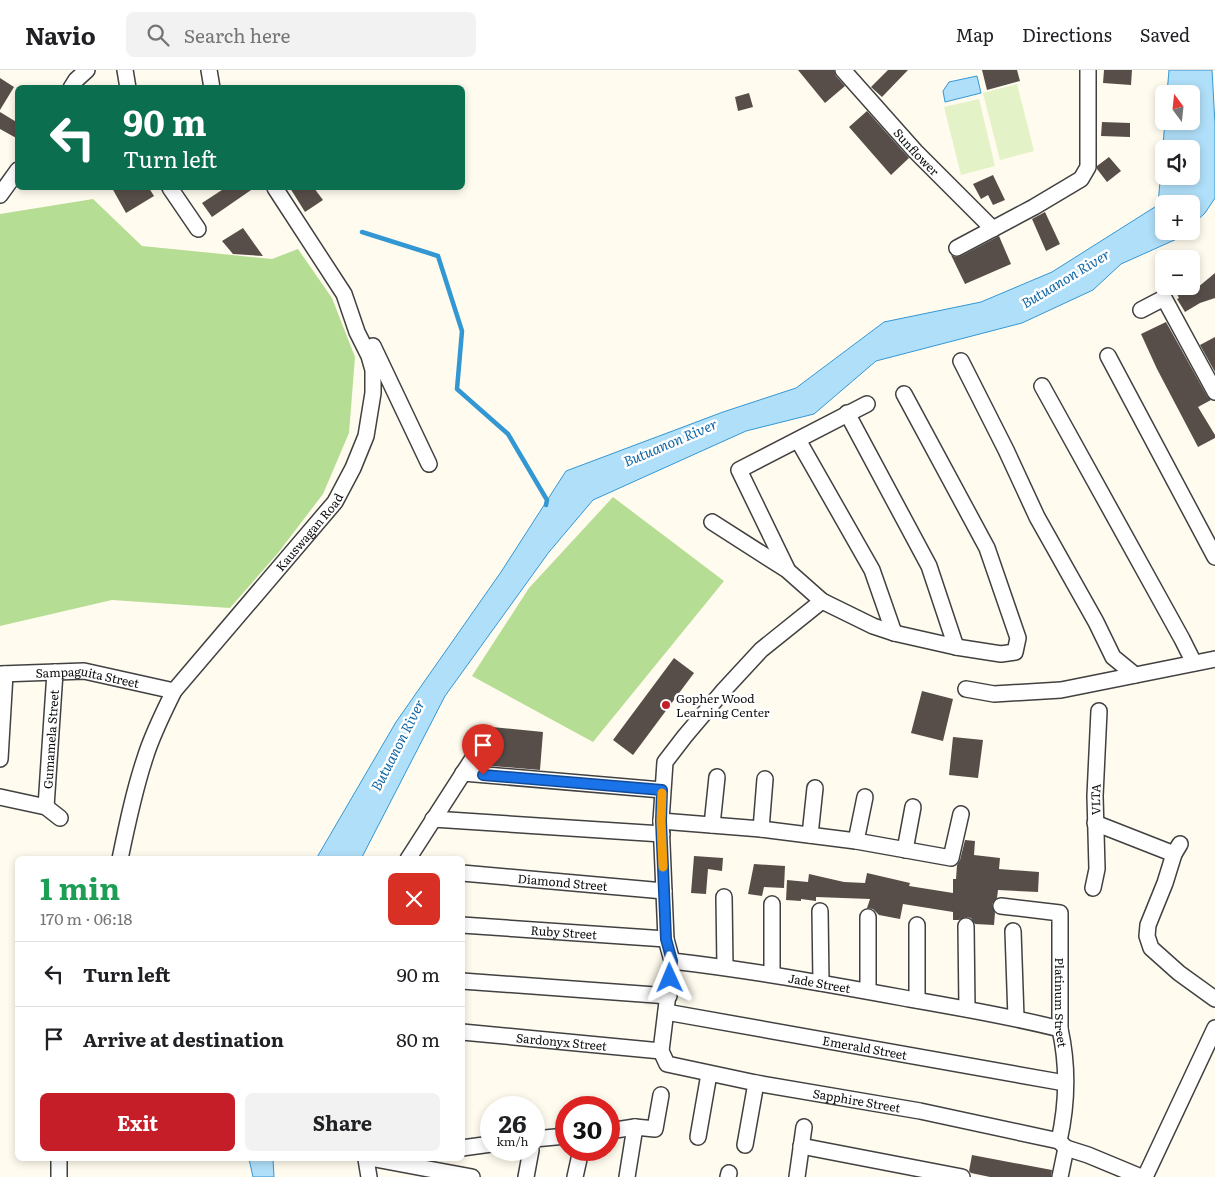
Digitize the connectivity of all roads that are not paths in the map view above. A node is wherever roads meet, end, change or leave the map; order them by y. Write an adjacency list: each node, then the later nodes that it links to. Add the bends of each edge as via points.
1 (87, 70): 6 (street)
2 (125, 70): 7 (street)
3 (209, 70): 8 (street)
4 (844, 70): 14 (street, Sunflower, via 915,151)
5 (1088, 70): 14 (street, via 1088,167 1080,179)
6 (73, 85)
7 (128, 85)
8 (212, 85)
9 (15, 174): 12 (street)
10 (171, 190): 13 (street)
11 (276, 190): 17 (street, Kauswagan Road, via 344,294)
12 (0, 195)
13 (198, 229)
14 (993, 229): 15 (street)
15 (957, 248)
16 (1141, 310): 21 (street, via 1164,298)
17 (357, 332): 26 (street, via 374,347); 39 (street, Kauswagan Road, via 373,370 373,393 366,436 354,468 335,502)
18 (1108, 356): 28 (street)
19 (961, 361): 37 (street, via 1037,517 1113,658)
20 (1042, 386): 34 (street)
21 (1215, 392)
22 (904, 394): 32 (street, via 987,548 1018,638 1015,652 1009,654)
23 (867, 404): 24 (street)
24 (847, 414): 25 (street); 32 (street, via 929,566)
25 (798, 440): 29 (street, via 739,470); 31 (street, via 872,570)
26 (429, 464)
27 (712, 522): 29 (street)
28 (1215, 557)
29 (787, 570): 30 (street)
30 (822, 601): 31 (street); 47 (street, via 761,650 684,736 666,762)
31 (894, 633): 32 (street)
32 (956, 647)
33 (1215, 659): 34 (street)
34 (1194, 663): 37 (street)
35 (55, 672): 36 (street, Sampaguita Street); 39 (street, Sampaguita Street, via 84,670); 50 (street, Gumamela Street)
36 (3, 674): 42 (street)
37 (1135, 675): 38 (street, via 1061,690 994,694)
38 (966, 689)
39 (174, 691): 62 (street, Kauswagan Road, via 145,756)
40 (1099, 711): 55 (street, VLTA)
41 (473, 758): 43 (street)
42 (0, 759)
43 (464, 773): 47 (street); 54 (street)
44 (716, 777): 56 (street)
45 (765, 779): 58 (street)
46 (815, 788): 59 (street)
47 (662, 790): 57 (street)
48 (0, 797): 50 (street)
49 (865, 797): 60 (street)
50 (46, 807): 53 (street)
51 (913, 807): 61 (street)
52 (961, 814): 61 (street, via 951,858)
53 (60, 818)
54 (433, 819): 57 (street); 63 (street)
55 (1095, 823): 65 (street, VLTA, via 1097,869); 84 (street, via 1177,849 1148,925 1148,943)
56 (712, 825): 57 (street); 58 (street)
57 (662, 828): 66 (street)
58 (761, 829): 59 (street)
59 (810, 835): 60 (street)
60 (856, 841): 61 (street)
61 (905, 850)
62 (121, 856)
63 (410, 856)
64 (465, 873): 66 (street, Diamond Street)
65 (1094, 888)
66 (664, 891): 76 (street)
67 (724, 897): 78 (street)
68 (772, 904): 79 (street)
69 (1001, 906): 90 (street, Platinum Street, via 1060,913)
70 (820, 911): 81 (street)
71 (868, 917): 82 (street)
72 (465, 925): 76 (street, Ruby Street)
73 (917, 925): 85 (street)
74 (966, 926): 86 (street)
75 (1013, 931): 88 (street)
76 (666, 939): 77 (street)
77 (672, 961): 78 (street, Jade Street); 83 (street)
78 (725, 967): 79 (street, Jade Street)
79 (772, 974): 81 (street, Jade Street)
80 (465, 981): 83 (street)
81 (821, 983): 82 (street, Jade Street)
82 (868, 991): 85 (street, Jade Street)
83 (669, 996): 87 (street)
84 (1215, 999)
85 (917, 1000): 86 (street, Jade Street)
86 (967, 1009): 88 (street, Jade Street)
87 (666, 1012): 92 (street); 95 (street, Emerald Street)
88 (1016, 1018): 90 (street, Jade Street)
89 (1215, 1028): 121 (street)
90 (1060, 1029): 95 (street, Platinum Street)
91 (465, 1032): 92 (street, Sardonyx Street)
92 (662, 1051): 93 (street, Sapphire Street, via 667,1064)
93 (710, 1074): 94 (street, Sapphire Street); 100 (street)
94 (756, 1083): 101 (street, Sapphire Street, via 920,1111); 102 (street)
95 (1065, 1083): 101 (street, Platinum Street)
96 (661, 1094): 97 (street, via 655,1129)
97 (635, 1127): 99 (street); 116 (street)
98 (804, 1127): 104 (street)
99 (620, 1129)
100 (698, 1136)
101 (1063, 1144): 119 (street, Platinum Street); 120 (street, Sapphire Street)
102 (745, 1145)
103 (480, 1146): 105 (street)
104 (801, 1146): 117 (street); 118 (street)
105 (465, 1148)
106 (59, 1161): 111 (street)
107 (366, 1161): 112 (street)
108 (386, 1161): 113 (street)
109 (529, 1161): 114 (street)
110 (579, 1161): 115 (street)
111 (59, 1177)
112 (369, 1177)
113 (472, 1177)
114 (526, 1177)
115 (576, 1177)
116 (627, 1177)
117 (797, 1177)
118 (962, 1177)
119 (1060, 1177)
120 (1140, 1177)
121 (1146, 1177)

